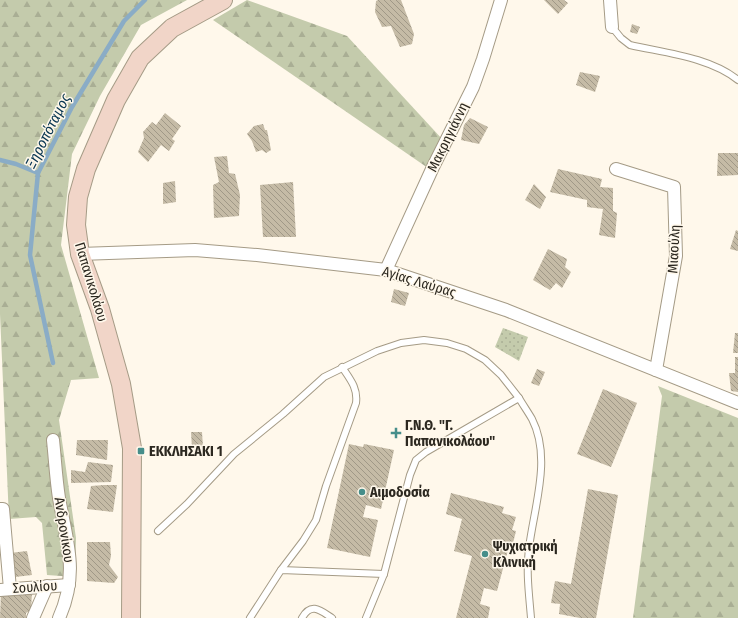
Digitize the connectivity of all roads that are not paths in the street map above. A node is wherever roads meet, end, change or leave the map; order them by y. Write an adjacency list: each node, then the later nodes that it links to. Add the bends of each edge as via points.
1 (223, 0): 7 (main road, Παπανικολάου, via 172,28 140,58 128,78 86,168 78,197 76,225)
2 (501, 0): 8 (street, Μακρηγιάννη, via 473,87)
3 (610, 0): 4 (street)
4 (612, 27): 5 (lane, via 630,45 702,61)
5 (738, 80)
6 (616, 169): 10 (street, Μιαούλη, via 674,187 676,256)
7 (80, 254): 8 (street, Αγίας Λαύρας, via 195,250); 23 (main road, Παπανικολάου, via 100,309 122,384 132,448)
8 (386, 270): 10 (street, Αγίας Λαύρας, via 506,310)
9 (342, 367): 11 (lane, via 376,350 401,343 424,340 447,343 466,349 485,360); 15 (lane, via 324,376 234,454); 16 (lane, via 355,386 356,404 316,520)
10 (656, 370): 12 (street, Αγίας Λαύρας)
11 (519, 398): 17 (lane, via 416,460); 28 (lane, via 532,420 539,442 541,462 529,549 527,582)
12 (738, 403)
13 (53, 440): 18 (street, Ανδρονίκου, via 58,491 70,556)
14 (1, 509): 20 (street)
15 (158, 532)
16 (281, 570): 17 (lane); 24 (lane)
17 (384, 574): 27 (lane)
18 (69, 585): 19 (street, Σουλίου); 22 (street, Ανδρονίκου)
19 (47, 586): 20 (street, Σουλίου); 21 (street)
20 (5, 589)
21 (33, 618)
22 (59, 618)
23 (130, 618)
24 (250, 618)
25 (302, 618): 26 (lane, via 312,609 317,609)
26 (332, 618)
27 (366, 618)
28 (531, 618)

